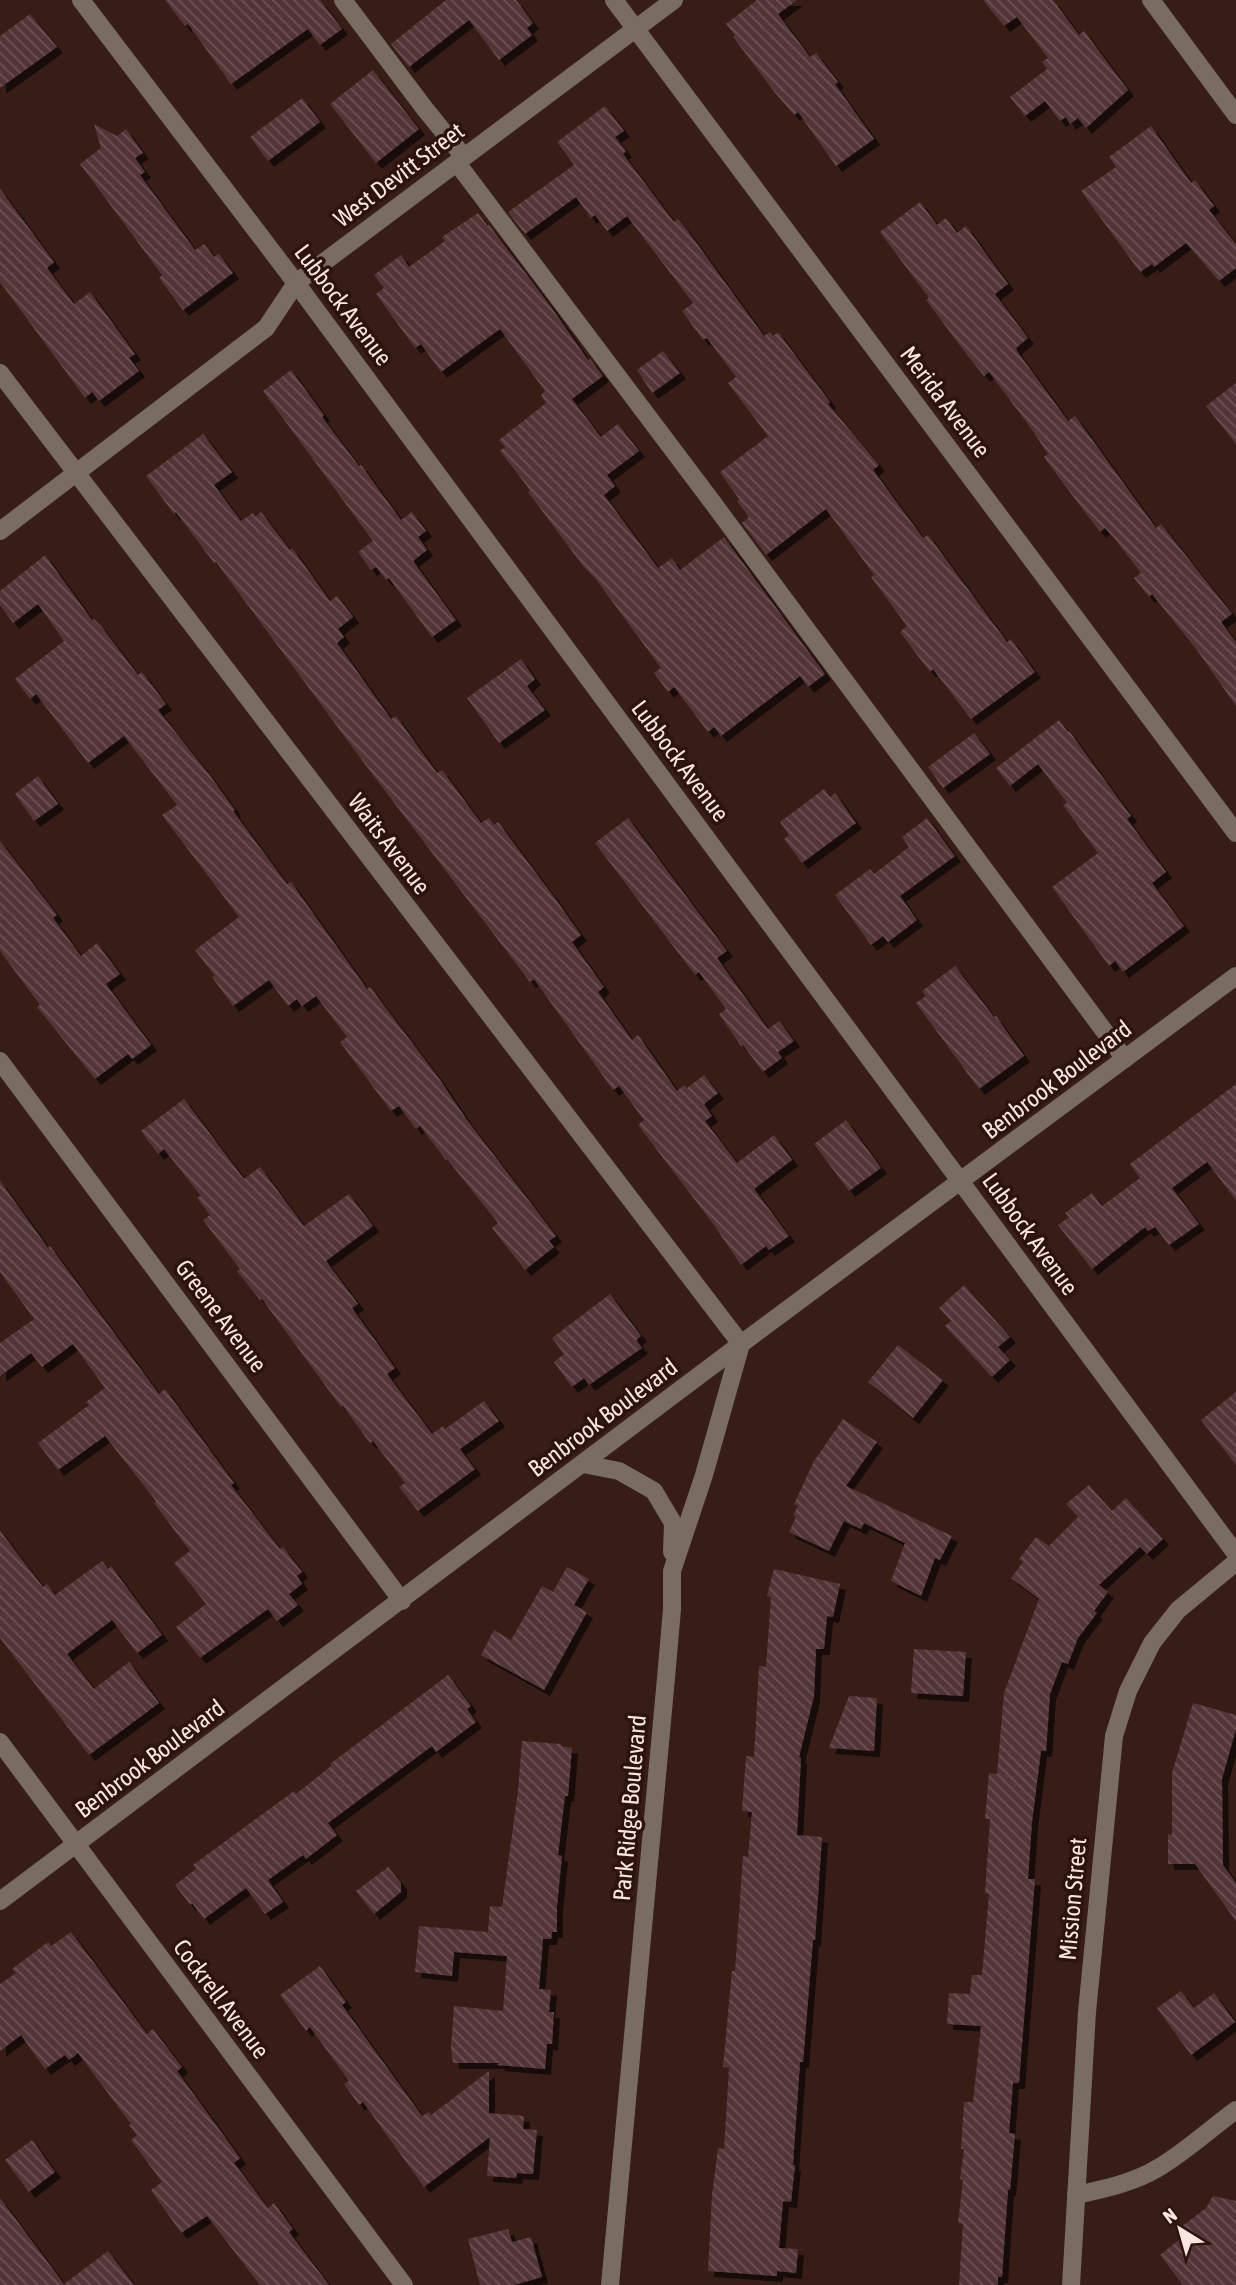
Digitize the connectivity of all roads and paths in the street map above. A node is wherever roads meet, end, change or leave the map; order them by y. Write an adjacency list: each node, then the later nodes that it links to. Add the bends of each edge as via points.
1 (82, 0): 9 (street, Lubbock Avenue)
2 (343, 0): 8 (street)
3 (614, 0): 6 (street, Merida Avenue)
4 (674, 0): 6 (street, West Devitt Street)
5 (1151, 0): 7 (street)
6 (636, 29): 8 (street, West Devitt Street); 13 (street, Merida Avenue)
7 (1236, 115)
8 (460, 160): 9 (street, West Devitt Street); 15 (street)
9 (296, 283): 11 (street, West Devitt Street, via 266,328); 17 (street, Lubbock Avenue)
10 (0, 373): 11 (street, Waits Avenue)
11 (75, 474): 12 (street, West Devitt Street); 18 (street, Waits Avenue)
12 (0, 531)
13 (1236, 833)
14 (1236, 976): 15 (street, Benbrook Boulevard)
15 (1125, 1059): 17 (street, Benbrook Boulevard)
16 (0, 1060): 23 (street, Greene Avenue)
17 (961, 1182): 18 (street, Benbrook Boulevard); 20 (street, Lubbock Avenue)
18 (741, 1344): 19 (street, Benbrook Boulevard); 22 (street, Park Ridge Boulevard)
19 (583, 1464): 22 (street, via 619,1471 654,1491 673,1524); 23 (street, Benbrook Boulevard)
20 (1236, 1554)
21 (1236, 1562): 28 (street, Mission Street, via 1178,1610 1152,1643 1128,1691 1114,1736 1087,2012)
22 (672, 1571): 30 (street, Park Ridge Boulevard)
23 (402, 1601): 25 (street, Benbrook Boulevard)
24 (0, 1742): 25 (street, Cockrell Avenue)
25 (76, 1845): 26 (street, Benbrook Boulevard); 29 (street, Cockrell Avenue)
26 (0, 1901)
27 (1236, 2110): 28 (street, via 1159,2168 1137,2179)
28 (1076, 2195): 31 (street, Mission Street)
29 (404, 2285)
30 (610, 2285)
31 (1071, 2285)

